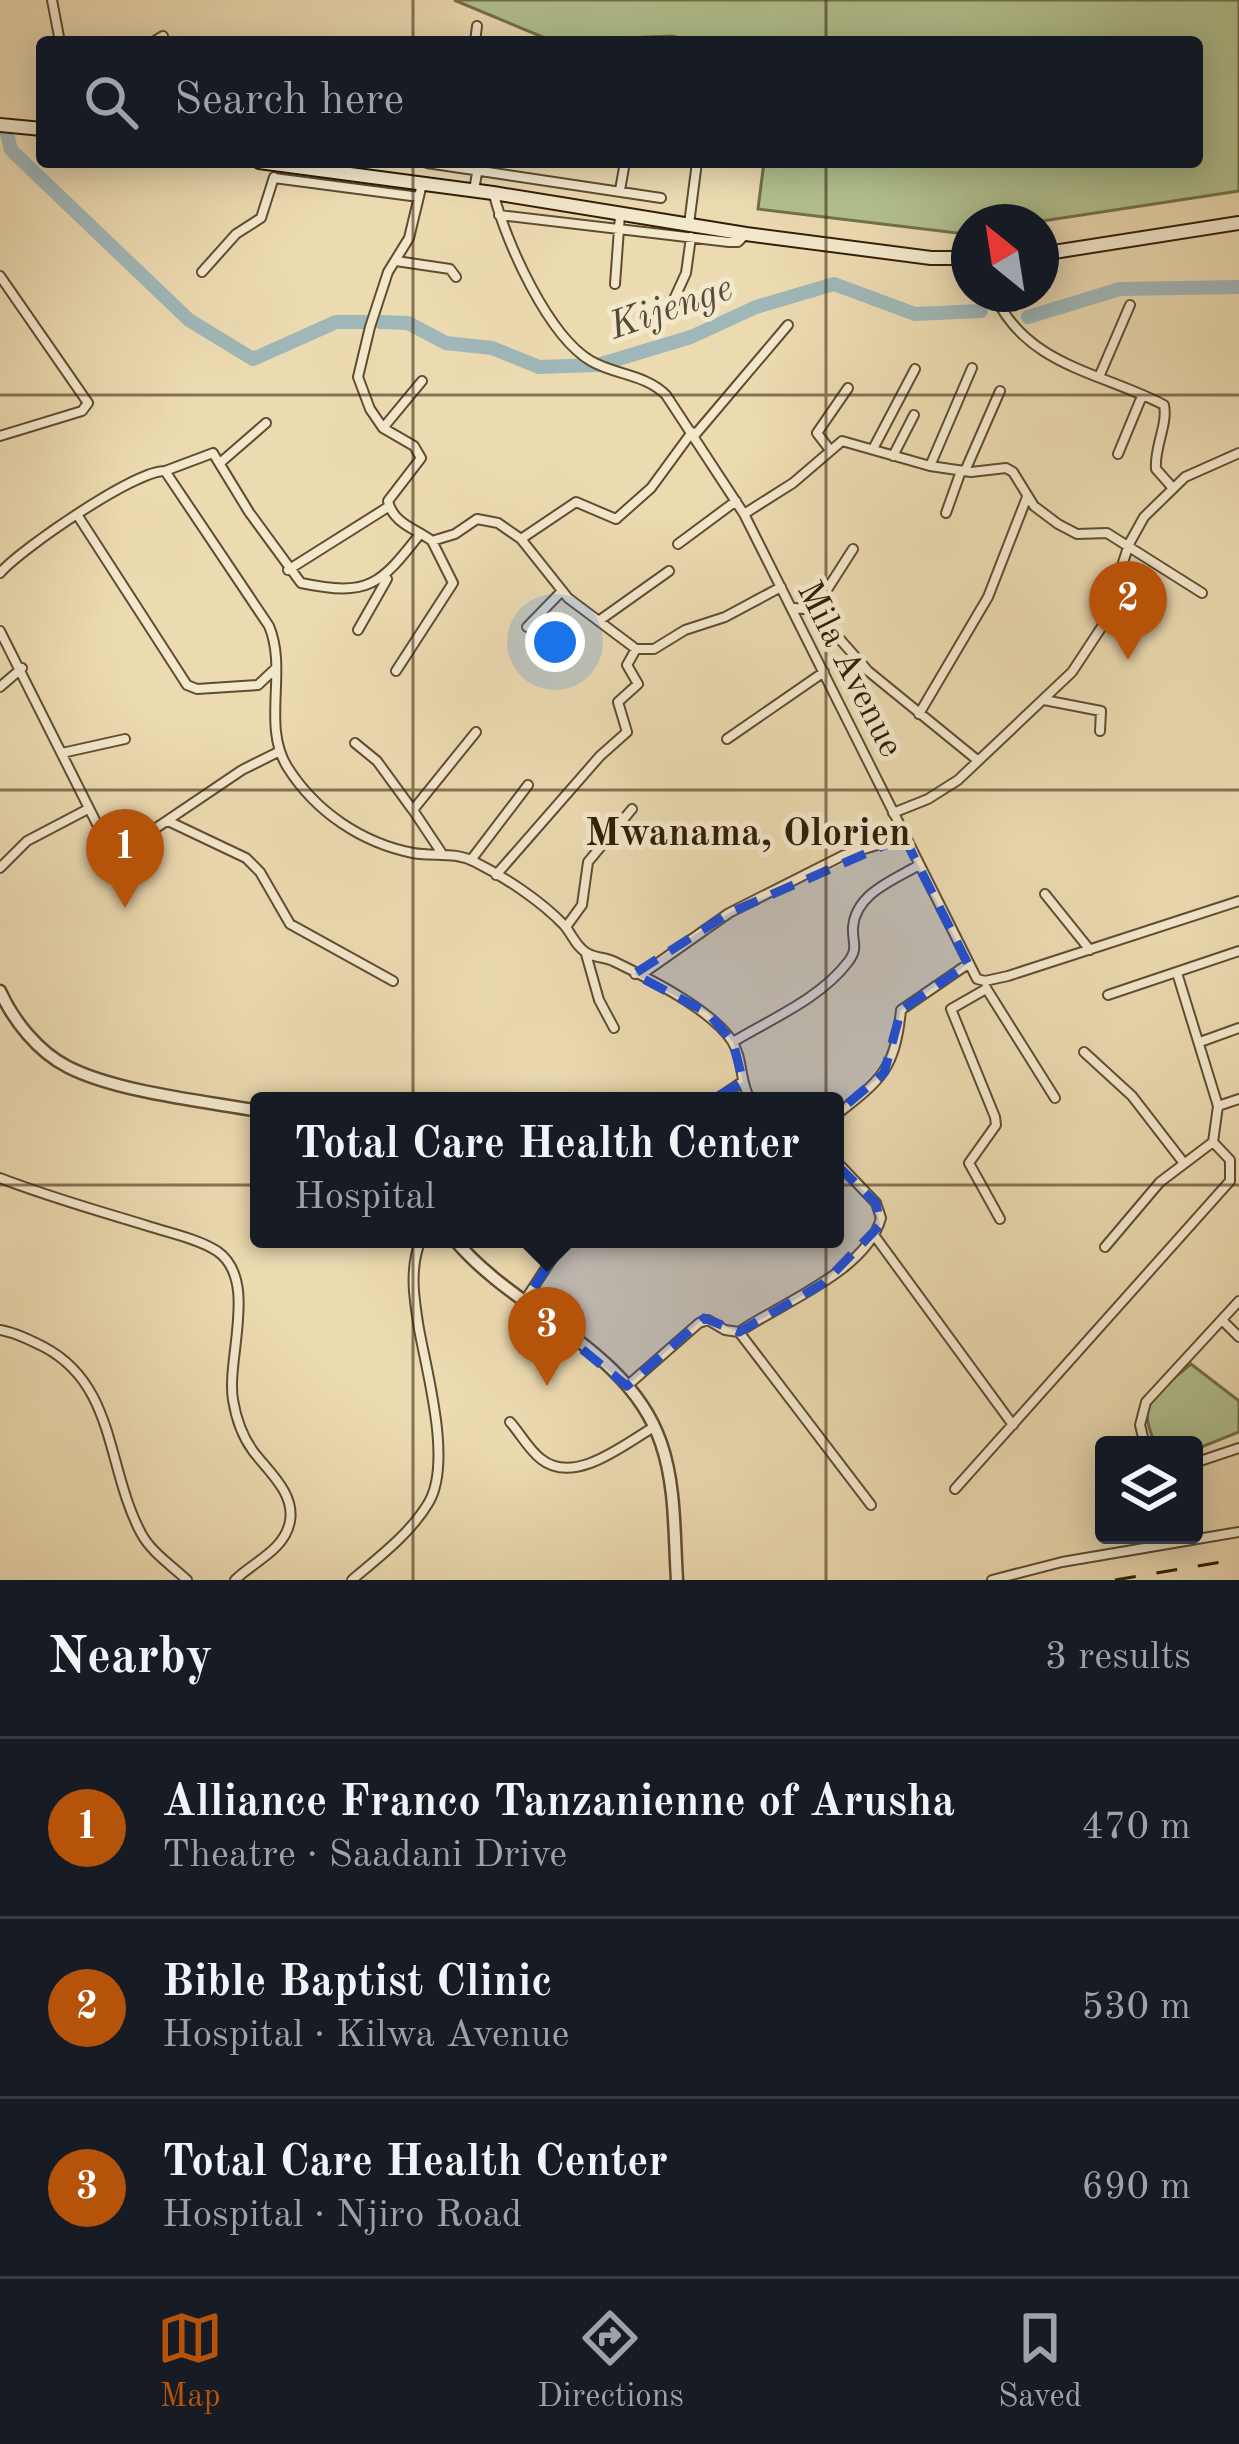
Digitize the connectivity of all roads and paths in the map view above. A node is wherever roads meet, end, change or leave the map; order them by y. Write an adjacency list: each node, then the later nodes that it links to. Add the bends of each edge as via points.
1 (52, 0): 3 (street)
2 (477, 26): 4 (street)
3 (59, 36)
4 (476, 36)
5 (6, 126): 6 (main road)
6 (36, 128)
7 (271, 168): 25 (street, via 261,218)
8 (283, 168): 13 (main road)
9 (478, 168): 15 (street)
10 (496, 168): 14 (street)
11 (625, 168): 14 (street)
12 (696, 168): 21 (street)
13 (420, 190): 15 (main road); 24 (street)
14 (620, 190): 17 (street)
15 (474, 191): 16 (main road)
16 (493, 193): 18 (street, Mila Avenue); 19 (main road)
17 (661, 198)
18 (499, 215): 19 (street); 43 (street, Mila Avenue, via 572,346 660,388)
19 (620, 221): 21 (main road); 28 (street)
20 (1239, 223): 22 (main road)
21 (690, 230): 23 (main road); 30 (street, via 686,274)
22 (1059, 251)
23 (951, 258)
24 (396, 261): 27 (street, via 450,269); 42 (street, via 358,377)
25 (202, 272)
26 (0, 276): 44 (street, via 88,404)
27 (456, 277)
28 (615, 284)
29 (1130, 305): 35 (street)
30 (670, 308)
31 (1002, 312): 35 (street, via 1033,346)
32 (788, 325): 43 (street)
33 (972, 368): 51 (street)
34 (915, 369): 45 (street)
35 (1099, 377): 39 (street)
36 (422, 381): 42 (street)
37 (848, 388): 46 (street, via 817,433)
38 (1000, 391): 53 (street)
39 (1142, 396): 48 (street); 54 (street, via 1166,410 1156,469)
40 (914, 415): 49 (street)
41 (266, 423): 50 (street)
42 (383, 428): 57 (street, via 421,458)
43 (693, 434): 56 (street, Mila Avenue); 62 (street, via 616,519 577,502)
44 (0, 436)
45 (874, 447): 46 (street, via 842,441); 49 (street)
46 (830, 450): 59 (street)
47 (1239, 453): 54 (street)
48 (1118, 454)
49 (893, 455): 51 (street)
50 (220, 463): 52 (street, via 208,452); 67 (street)
51 (930, 466): 53 (street)
52 (165, 471): 60 (street, via 139,476); 81 (street, via 269,626)
53 (963, 471): 55 (street, via 1006,468); 58 (street)
54 (1172, 487): 65 (street)
55 (1027, 497): 65 (street, via 1069,531 1104,532); 89 (street, via 988,597)
56 (736, 501): 59 (street, Mila Avenue); 64 (street)
57 (388, 507): 61 (street); 67 (street)
58 (946, 513)
59 (744, 514): 71 (street, Mila Avenue)
60 (78, 516): 69 (street); 85 (street, via 187,685)
61 (420, 534): 63 (street); 70 (street)
62 (521, 539): 63 (street, via 486,518); 72 (street)
63 (432, 541): 83 (street, via 453,583)
64 (679, 544)
65 (1130, 544): 73 (street); 88 (street, via 1085,658)
66 (853, 549): 75 (street)
67 (288, 570): 70 (street, via 322,587 352,588)
68 (669, 571): 76 (street)
69 (0, 573)
70 (388, 575): 78 (street)
71 (781, 587): 74 (street, Mila Avenue); 80 (street, via 654,649)
72 (562, 591): 76 (street); 77 (street)
73 (1202, 593)
74 (793, 608): 75 (street); 84 (street, Mila Avenue)
75 (814, 610): 89 (street)
76 (600, 620): 80 (street)
77 (527, 628)
78 (358, 630)
79 (0, 631): 82 (street)
80 (636, 650): 109 (street, via 627,665 638,684 618,702 627,732)
81 (277, 666): 85 (street); 87 (street)
82 (22, 668): 86 (street); 96 (street)
83 (396, 671)
84 (824, 672): 93 (street); 102 (street, Mila Avenue)
85 (258, 685): 87 (street)
86 (0, 687)
87 (277, 700): 95 (street)
88 (1043, 700): 90 (street, via 1101,711); 97 (street)
89 (919, 714): 97 (street)
90 (1100, 731)
91 (476, 732): 101 (street)
92 (125, 739): 96 (street)
93 (727, 739)
94 (355, 743): 101 (street)
95 (280, 752): 103 (street); 105 (street, via 350,829 414,853)
96 (62, 753): 99 (street)
97 (976, 759): 102 (street, via 948,787)
98 (528, 785): 106 (street)
99 (88, 809): 103 (street, via 111,852); 108 (street, via 27,841)
100 (632, 809): 112 (street, via 588,862 582,905)
101 (412, 810): 105 (street)
102 (893, 813): 104 (street, Mila Avenue)
103 (166, 821): 119 (street, via 246,858 290,924)
104 (904, 837): 107 (street, Mila Avenue); 118 (street, via 844,855 729,913)
105 (442, 852): 106 (street)
106 (471, 860): 109 (street)
107 (919, 865): 116 (street, Mila Avenue); 125 (street, via 860,906 857,947 826,983)
108 (0, 868)
109 (496, 875): 112 (street)
110 (1045, 894): 113 (street)
111 (1239, 901): 113 (street)
112 (566, 927): 115 (street)
113 (1090, 950): 120 (street)
114 (1239, 951): 117 (street)
115 (585, 953): 118 (street); 123 (street)
116 (968, 964): 120 (street, Mila Avenue); 134 (street, via 901,1010 897,1048 884,1073)
117 (1177, 973): 122 (street); 126 (street)
118 (634, 974): 125 (street, via 700,1006)
119 (393, 981)
120 (985, 985): 131 (street, Mila Avenue); 140 (street, via 951,1012 995,1117 969,1163)
121 (0, 991): 135 (street, via 26,1031 66,1066)
122 (1108, 995)
123 (614, 1028)
124 (1239, 1028): 126 (street)
125 (733, 1042): 128 (street)
126 (1200, 1042): 133 (street)
127 (1084, 1052): 137 (street, via 1132,1096)
128 (742, 1082): 129 (street); 130 (street)
129 (727, 1092)
130 (747, 1092)
131 (1055, 1098)
132 (1239, 1100): 133 (street)
133 (1218, 1106): 136 (street)
134 (844, 1108)
135 (250, 1110)
136 (1213, 1142): 137 (street); 154 (street, via 1230,1160 1230,1180)
137 (1183, 1162): 142 (street)
138 (844, 1169): 141 (street, via 876,1203)
139 (0, 1178): 165 (street, via 183,1238 229,1262 239,1312 235,1411 291,1510 284,1537)
140 (1000, 1219)
141 (874, 1235): 150 (street, via 809,1294); 154 (street)
142 (1105, 1247)
143 (418, 1248): 166 (street, via 412,1270 437,1478 414,1522)
144 (463, 1248): 147 (street)
145 (559, 1248): 147 (street)
146 (1239, 1301): 148 (street)
147 (524, 1302): 152 (street)
148 (1222, 1320): 151 (street); 156 (street, via 1146,1402)
149 (0, 1330): 164 (street, via 61,1356 89,1384 144,1539)
150 (739, 1332): 152 (street, via 699,1323); 160 (street)
151 (1239, 1336)
152 (627, 1386): 155 (street)
153 (510, 1422): 155 (street, via 541,1459 564,1466 581,1466)
154 (1013, 1425): 159 (street)
155 (654, 1427): 167 (street, via 670,1485)
156 (1143, 1436)
157 (1239, 1448): 158 (street)
158 (1203, 1460)
159 (955, 1489)
160 (871, 1505)
161 (1239, 1532): 162 (street)
162 (1203, 1537)
163 (1160, 1544): 168 (street)
164 (187, 1580)
165 (235, 1580)
166 (352, 1580)
167 (676, 1580)
168 (992, 1580)

